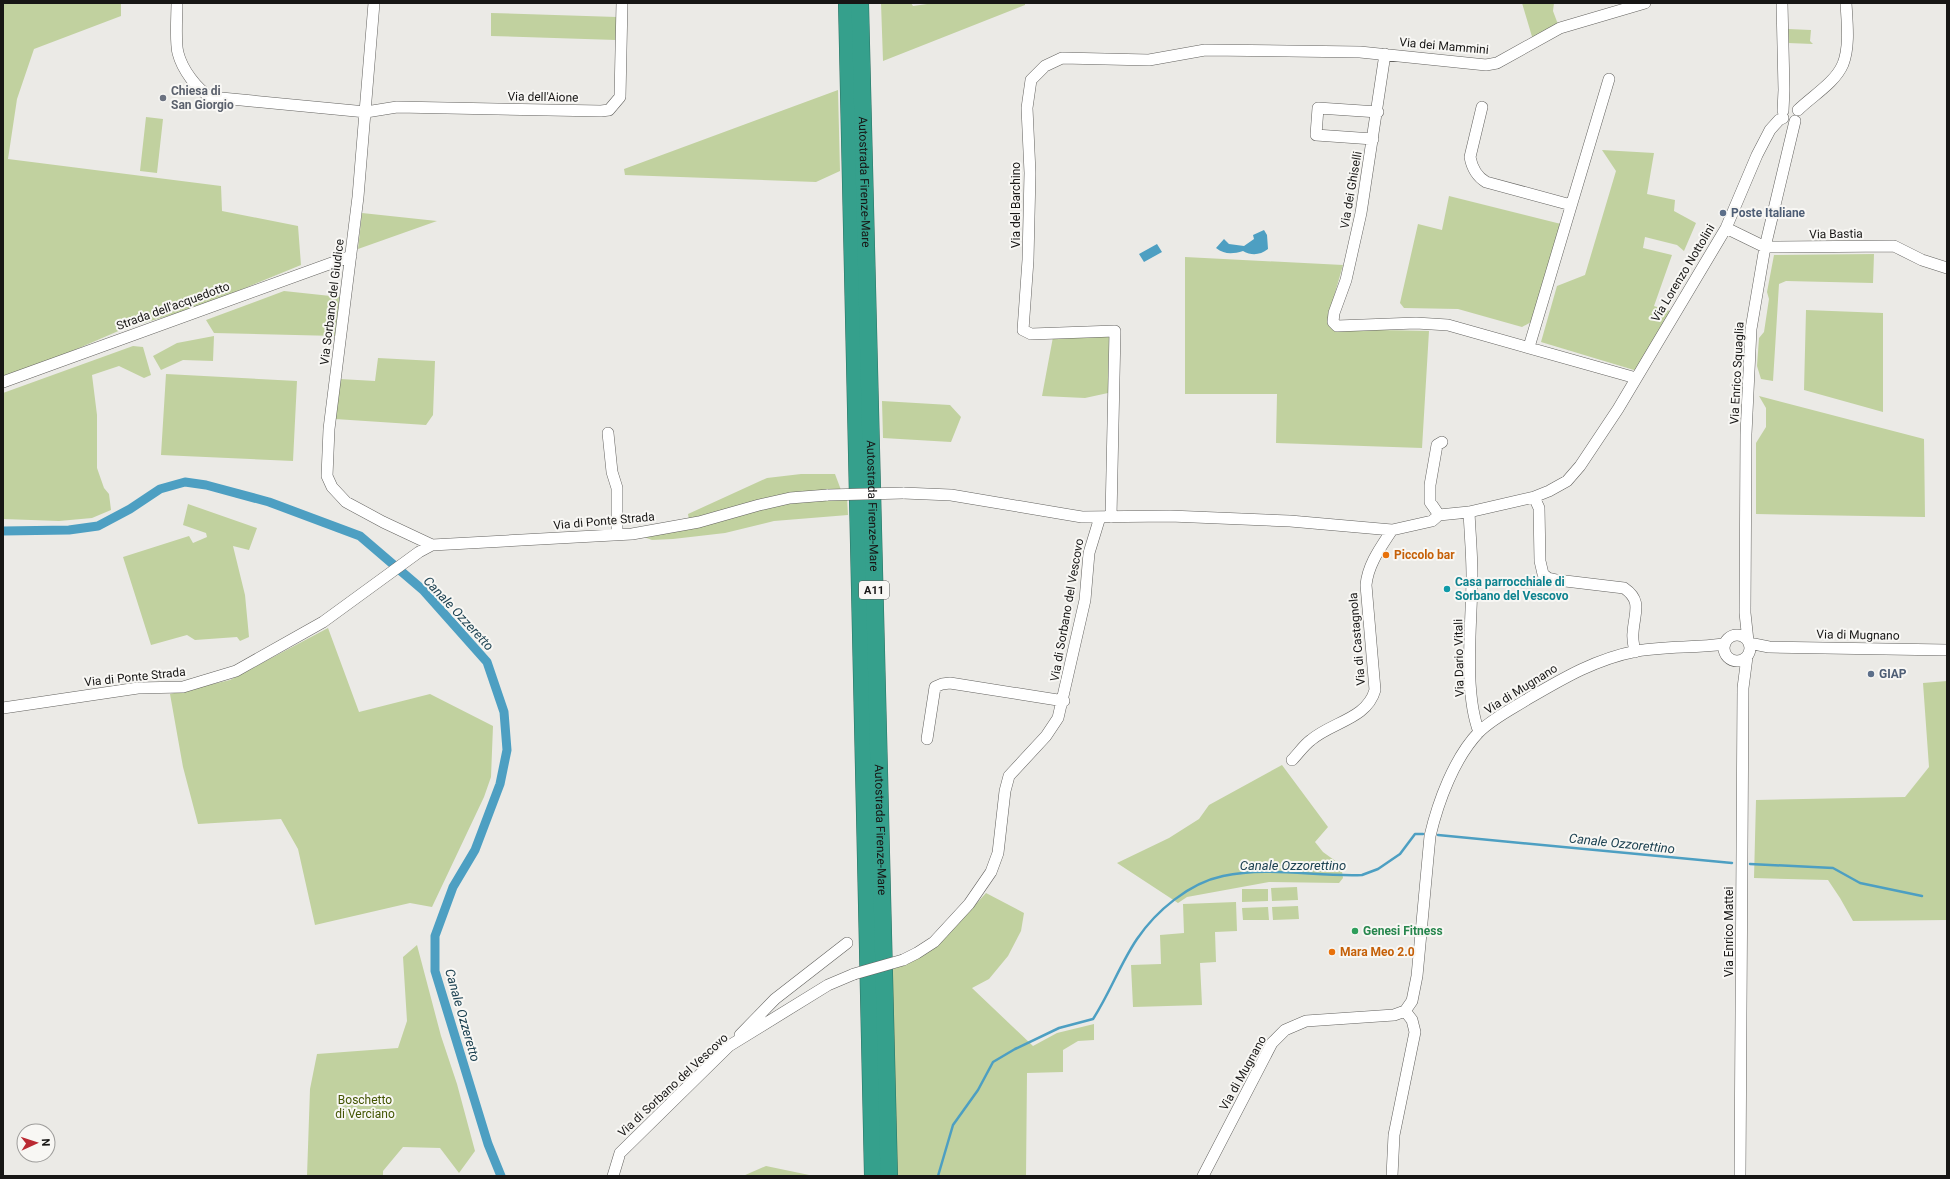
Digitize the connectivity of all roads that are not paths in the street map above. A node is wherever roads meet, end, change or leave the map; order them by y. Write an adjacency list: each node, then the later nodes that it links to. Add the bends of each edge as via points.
1 (177, 3): 13 (street, via 178,53 202,92 211,97)
2 (374, 3): 13 (street, Via Sorbano del Giudice)
3 (622, 3): 13 (street, Via dell'Aione, via 620,97 609,110 397,107)
4 (847, 3): 51 (highway, Autostrada Firenze-Mare / A11)
5 (860, 3): 52 (highway, Autostrada Firenze-Mare / A11)
6 (1643, 3): 10 (street, Via dei Mammini, via 1560,28 1497,63 1474,64)
7 (1782, 3): 15 (street, Via Enrico Squaglia, via 1784,90)
8 (1846, 3): 15 (street, Via Lorenzo Nottolini, via 1846,45 1843,64 1834,78)
9 (1300, 50): 10 (street, Via dei Mammini); 30 (street, Via del Barchino, via 1205,50 1149,60 1062,58 1044,66 1030,80 1028,260 1023,330 1031,334 1115,331)
10 (1386, 54): 14 (street, Via dei Ghiselli)
11 (1609, 79): 17 (street)
12 (1482, 107): 17 (street, via 1470,157 1479,178)
13 (366, 112): 20 (street, Via Sorbano del Giudice)
14 (1378, 112): 16 (street, Via dei Ghiselli); 16 (street, via 1318,108 1316,135)
15 (1790, 114): 18 (street, Via Lorenzo Nottolini, via 1779,120 1770,130); 19 (street, Via Enrico Squaglia, via 1789,138)
16 (1373, 139): 22 (street, Via dei Ghiselli, via 1361,213 1333,322 1337,326 1416,323 1448,325)
17 (1571, 205): 22 (street)
18 (1726, 228): 19 (street, Via Bastia); 23 (street, Via Lorenzo Nottolini)
19 (1765, 247): 21 (street, Via Bastia, via 1894,246 1922,260); 34 (street, Via Enrico Squaglia, via 1751,329 1748,364)
20 (351, 256): 24 (street, Strada dell'acquedotto); 33 (street, Via Sorbano del Giudice, via 330,429 327,476 332,487 346,502)
21 (1947, 268)
22 (1529, 347): 23 (street)
23 (1636, 378): 27 (street, Via Lorenzo Nottolini, via 1588,456 1567,481)
24 (3, 382)
25 (608, 433): 32 (street, via 612,472 617,488)
26 (1442, 442): 29 (street, via 1437,445 1430,485 1430,502)
27 (1534, 497): 28 (street, Via Lorenzo Nottolini); 39 (street, via 1539,508 1540,561 1544,574 1557,580 1624,588 1632,593 1636,604 1633,634)
28 (1469, 512): 29 (street); 44 (street, Via Dario Vitali, via 1472,574 1470,654 1473,717)
29 (1438, 515): 31 (street, via 1432,521)
30 (1106, 517): 31 (street, via 1170,516 1290,521); 32 (street, Via di Ponte Strada, bridge, via 1082,517 951,495 828,495 790,498 699,522 632,534); 42 (street, Via di Sorbano del Vescovo, via 1089,553 1085,600)
31 (1392, 530): 46 (street, Via di Castagnola, via 1370,569 1366,585 1375,690 1372,700 1362,711 1311,739)
32 (617, 533): 33 (street, Via di Ponte Strada, via 576,538)
33 (432, 545): 43 (street, Via di Ponte Strada, via 322,622 236,671 183,687 138,688)
34 (1745, 613): 35 (street, Via Enrico Squaglia); 37 (street, Via Enrico Squaglia)
35 (1748, 642): 36 (street, Via di Mugnano); 37 (street, Via di Mugnano, via 1741,636); 40 (street, Via Enrico Squaglia, via 1750,649)
36 (1769, 648): 38 (street, Via di Mugnano); 40 (street, Via di Mugnano, via 1757,650)
37 (1727, 649): 39 (street, Via di Mugnano, via 1702,647); 40 (street, Via di Mugnano, via 1740,661); 41 (street, Via Enrico Mattei)
38 (1947, 650)
39 (1635, 652): 44 (street, Via di Mugnano, via 1575,671 1498,717)
40 (1747, 656): 41 (street, Via Enrico Mattei)
41 (1743, 688): 55 (street, Via Enrico Mattei)
42 (1064, 701): 45 (street, via 950,683 942,684 935,687); 49 (street, Via di Sorbano del Vescovo, bridge, via 1058,718 1046,736 1009,776 998,853 991,872 969,904 934,942 903,960 854,974 828,985)
43 (3, 708)
44 (1479, 732): 48 (street, Via di Mugnano, via 1460,757 1435,814 1429,842 1417,976 1412,1001)
45 (927, 738)
46 (1292, 760)
47 (846, 943): 49 (street, via 776,999)
48 (1405, 1011): 53 (street, Via di Mugnano, via 1394,1015 1306,1021 1285,1030 1272,1043); 54 (street, via 1412,1020 1415,1032 1394,1135)
49 (729, 1046): 50 (street, Via di Sorbano del Vescovo, via 620,1153)
50 (613, 1176)
51 (873, 1176)
52 (889, 1176)
53 (1203, 1176)
54 (1392, 1176)
55 (1740, 1176)

